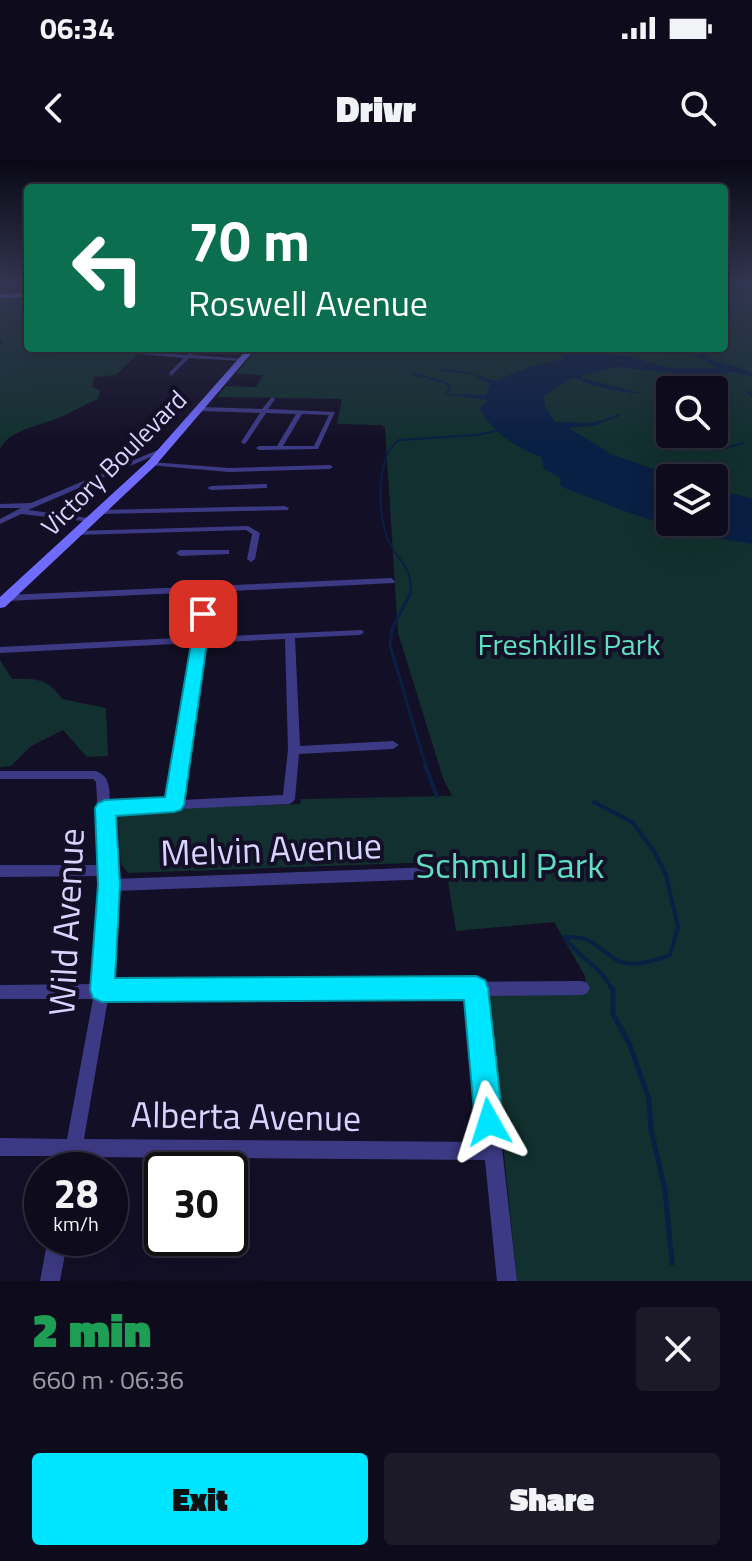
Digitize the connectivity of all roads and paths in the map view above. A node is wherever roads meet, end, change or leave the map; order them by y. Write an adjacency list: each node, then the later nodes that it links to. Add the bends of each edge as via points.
1 (145, 352): 4 (street)
2 (192, 352): 4 (street)
3 (249, 352): 5 (main road, Victory Boulevard)
4 (188, 356): 5 (street); 6 (street)
5 (243, 359): 8 (main road, Victory Boulevard)
6 (171, 374)
7 (272, 399): 9 (street)
8 (201, 409): 9 (street); 14 (main road, Victory Boulevard)
9 (264, 411): 10 (street); 11 (street)
10 (300, 412): 13 (street); 13 (street, via 333,413 316,448)
11 (244, 442)
12 (259, 448): 13 (street)
13 (279, 448)
14 (165, 449): 16 (main road, Victory Boulevard); 23 (street)
15 (233, 459): 20 (street)
16 (151, 464): 20 (street); 28 (main road, Victory Boulevard)
17 (330, 467): 19 (street)
18 (240, 469): 19 (street); 20 (street); 22 (street)
19 (270, 469): 22 (street, via 263,491)
20 (229, 470)
21 (211, 488): 22 (street)
22 (232, 488)
23 (34, 504): 24 (street); 27 (street)
24 (0, 506)
25 (244, 508): 26 (street); 28 (street); 30 (street)
26 (285, 508)
27 (21, 512): 28 (street); 29 (street)
28 (94, 516): 32 (main road, Victory Boulevard)
29 (0, 522)
30 (230, 528): 31 (street); 36 (street, via 254,531)
31 (213, 529): 32 (street); 33 (street)
32 (76, 533): 39 (main road, Victory Boulevard)
33 (204, 551): 34 (street); 35 (street)
34 (226, 552)
35 (180, 553)
36 (251, 559)
37 (391, 581): 38 (street)
38 (207, 589): 39 (street); 42 (street)
39 (3, 601)
40 (359, 632): 41 (street)
41 (290, 636): 42 (street); 45 (street)
42 (200, 640): 43 (street); 47 (street)
43 (0, 650)
44 (393, 745): 45 (street)
45 (294, 750): 47 (street, via 289,799)
46 (0, 775): 48 (street, Wild Avenue, via 98,776)
47 (174, 805): 48 (street)
48 (105, 808): 49 (street, Wild Avenue)
49 (108, 870): 50 (street); 52 (street, Wild Avenue)
50 (0, 871)
51 (434, 873): 52 (street, Melvin Avenue)
52 (109, 885): 55 (street, Wild Avenue)
53 (476, 988): 54 (street); 55 (street); 59 (street)
54 (582, 988)
55 (102, 990): 56 (street); 57 (street, Wild Avenue)
56 (0, 992)
57 (74, 1145): 58 (street, Alberta Avenue); 59 (street, Alberta Avenue); 60 (street, Wild Avenue)
58 (0, 1147)
59 (492, 1151): 63 (street)
60 (73, 1152)
61 (55, 1256): 62 (street)
62 (50, 1281)
63 (507, 1281)

